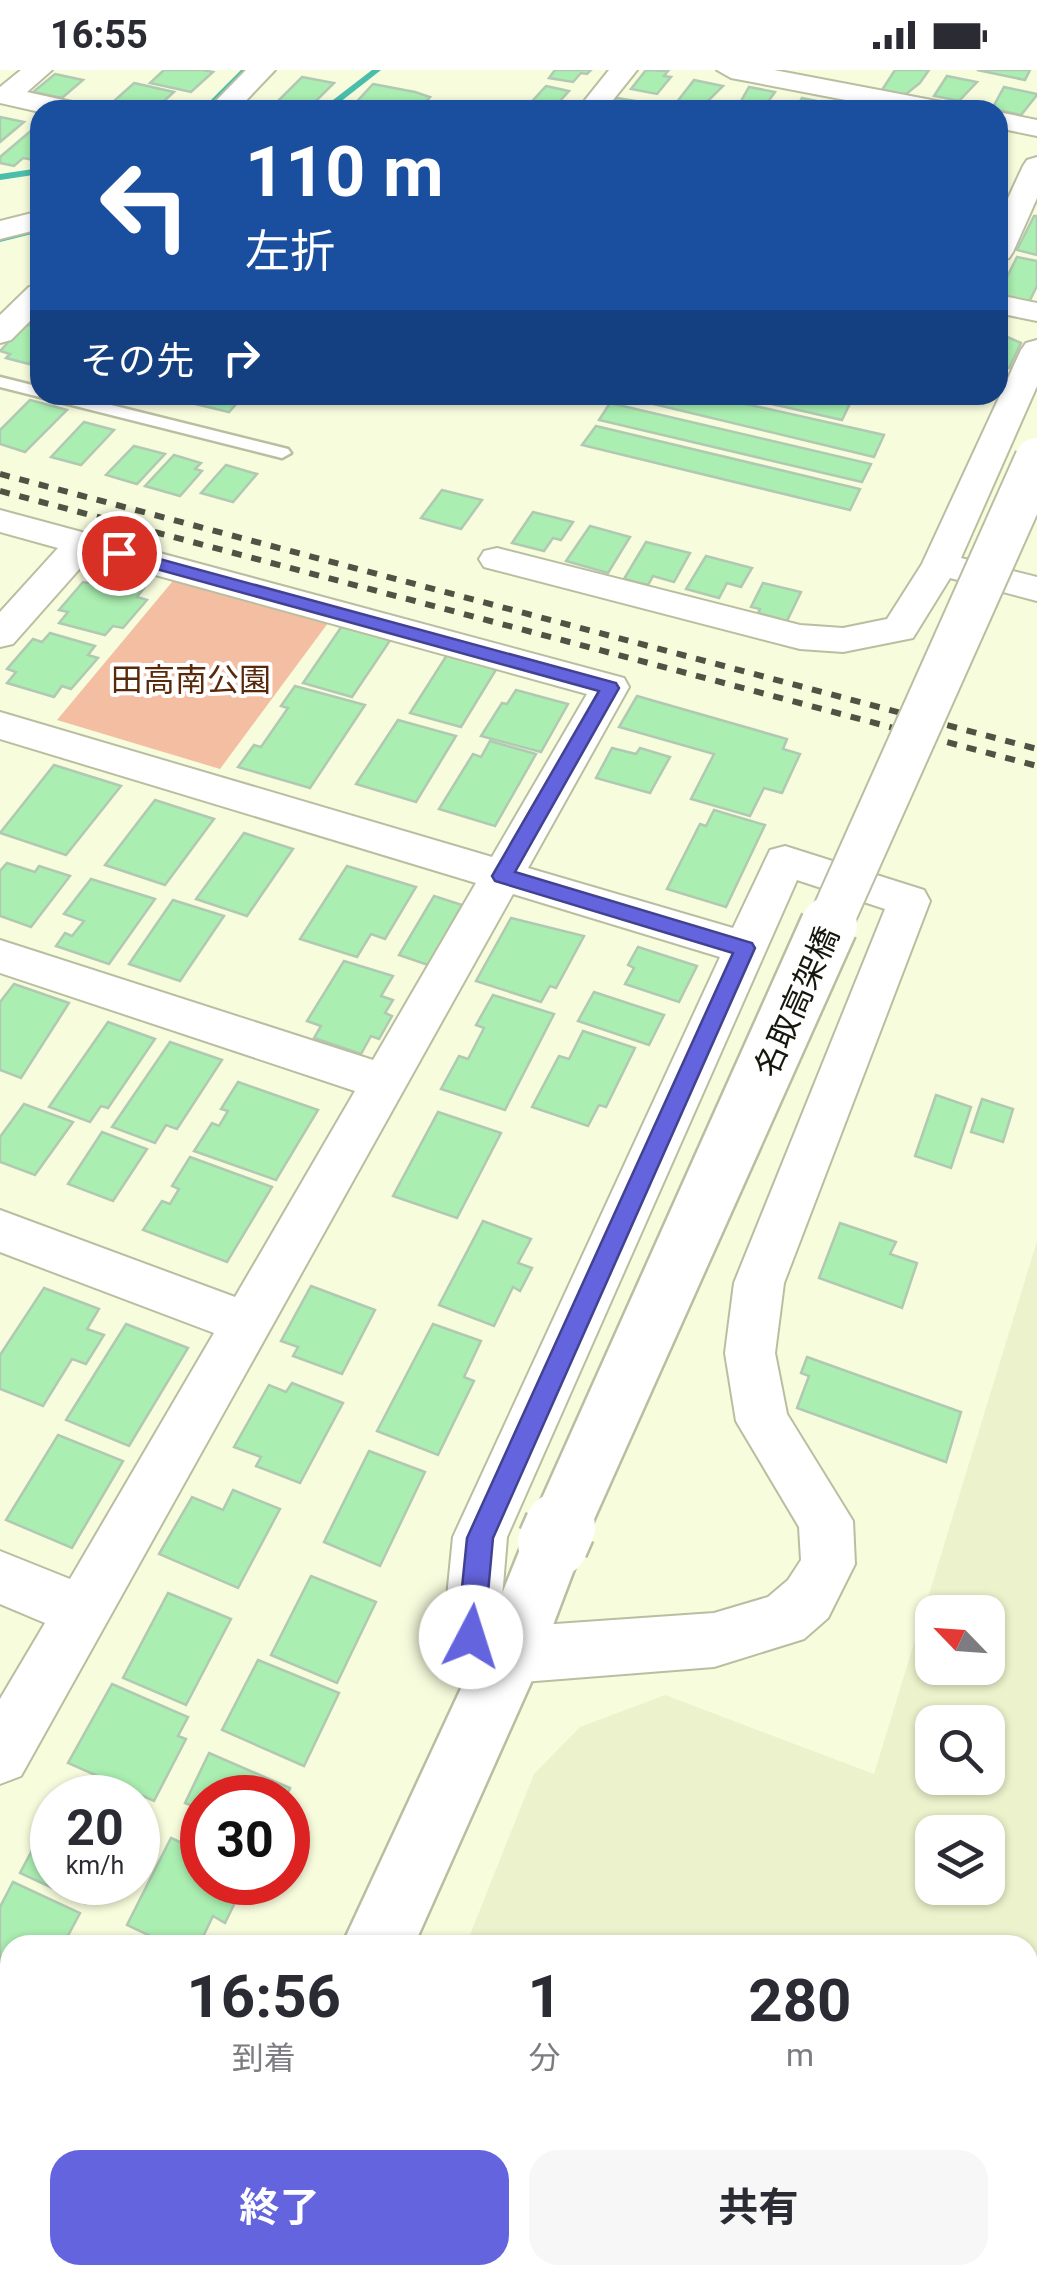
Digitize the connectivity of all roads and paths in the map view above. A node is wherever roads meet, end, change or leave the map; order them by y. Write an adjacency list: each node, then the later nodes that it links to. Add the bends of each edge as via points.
1 (38, 70): 5 (street)
2 (261, 70): 6 (street)
3 (623, 70): 7 (street)
4 (731, 70): 8 (street)
5 (3, 98): 9 (street)
6 (231, 100)
7 (598, 100)
8 (854, 100)
9 (30, 103)
10 (1008, 122): 11 (street)
11 (1037, 128)
12 (1037, 166): 15 (street)
13 (30, 222): 14 (street)
14 (0, 230)
15 (1008, 230)
16 (30, 304): 19 (street)
17 (1008, 306): 18 (street)
18 (1037, 312)
19 (0, 333)
20 (1037, 350): 33 (street)
21 (0, 366): 22 (lane)
22 (30, 374)
23 (0, 382): 24 (lane)
24 (30, 390)
25 (90, 405): 28 (lane)
26 (161, 405): 27 (lane)
27 (226, 421)
28 (282, 453)
29 (1037, 460): 45 (main road, 名取高架橋, bridge, via 552,1543)
30 (0, 521): 31 (street)
31 (82, 542): 35 (street); 37 (street, via 610,688)
32 (497, 559): 33 (street, via 800,637 843,640 900,628)
33 (940, 564): 34 (street)
34 (1037, 589)
35 (0, 634)
36 (0, 725): 37 (street)
37 (502, 876): 38 (street); 40 (street)
38 (745, 948): 45 (street, via 480,1538 471,1637); 45 (street, via 785,860 909,901 759,1283 750,1353 762,1422 826,1521 828,1564 808,1599 784,1620 732,1635)
39 (0, 956): 40 (street)
40 (384, 1082): 42 (street)
41 (0, 1230): 42 (street)
42 (247, 1323): 44 (street)
43 (0, 1577): 44 (street)
44 (82, 1611): 46 (street)
45 (510, 1655): 47 (main road, 名取高架橋)
46 (0, 1755)
47 (383, 1935)

